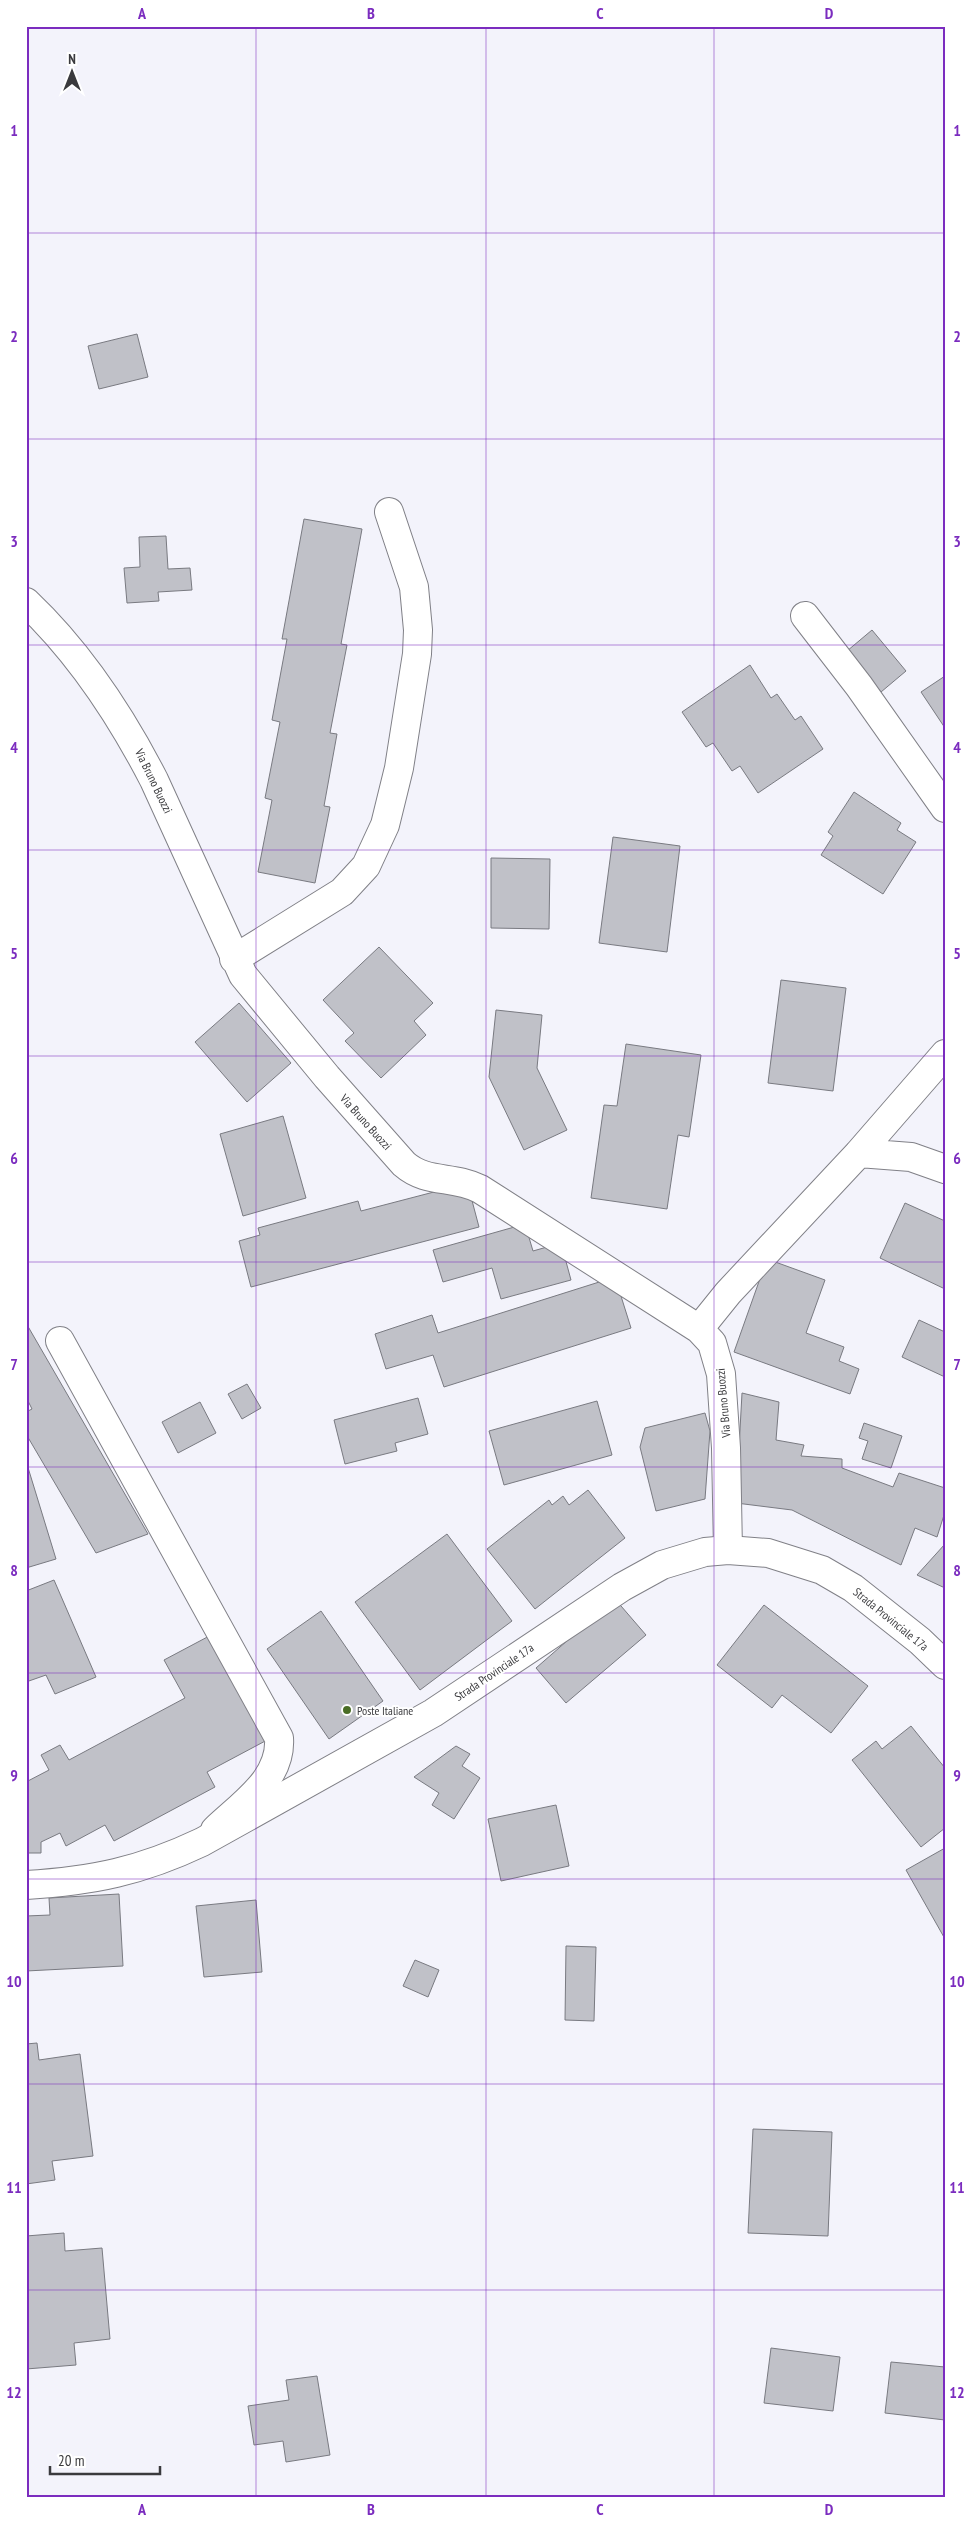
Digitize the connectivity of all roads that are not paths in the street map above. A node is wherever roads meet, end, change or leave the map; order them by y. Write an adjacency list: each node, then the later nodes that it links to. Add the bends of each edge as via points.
1 (389, 512): 5 (street, via 414,587 418,630 401,758 385,825 366,866 342,892)
2 (26, 602): 5 (street, Via Bruno Buozzi, via 90,675 138,749)
3 (805, 616): 4 (street)
4 (945, 808)
5 (234, 959): 9 (street, Via Bruno Buozzi, via 254,991 411,1170 419,1175 460,1180 480,1189)
6 (945, 1054): 7 (street)
7 (859, 1153): 8 (street, via 912,1157); 9 (street, via 728,1293)
8 (945, 1169)
9 (699, 1329): 11 (street, Via Bruno Buozzi, via 712,1343 721,1374)
10 (60, 1340): 13 (street, via 279,1738 279,1754 268,1778)
11 (728, 1550): 12 (street, Strada Provinciale 17a, via 768,1553 837,1577 920,1641); 13 (street, Strada Provinciale 17a, via 682,1558 642,1575 434,1712)
12 (945, 1665)
13 (202, 1842): 14 (street, Strada Provinciale 17a, via 164,1860 112,1876)
14 (26, 1885)

